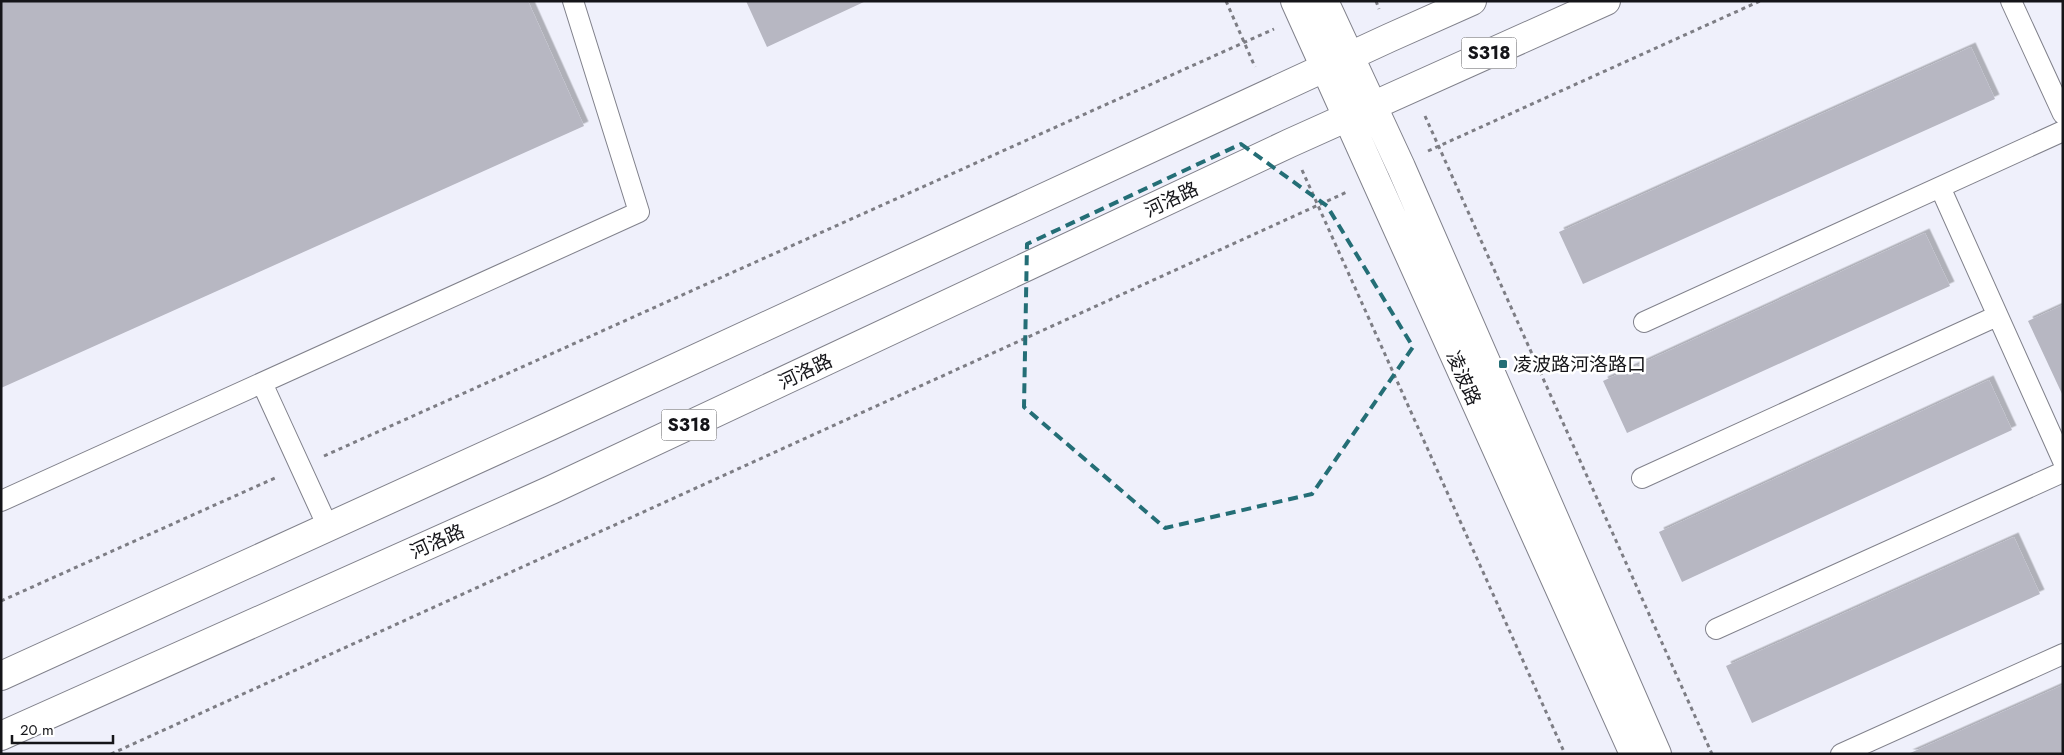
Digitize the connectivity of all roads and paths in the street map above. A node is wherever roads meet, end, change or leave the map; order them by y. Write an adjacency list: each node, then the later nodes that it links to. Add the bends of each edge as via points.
1 (573, 1): 28 (lane, via 639,212)
2 (1226, 1): 11 (path)
3 (1324, 1): 12 (main road, 凌波路)
4 (1376, 1): 10 (path)
5 (1472, 1): 10 (main road)
6 (1606, 1): 14 (main road, 河洛路 / S318)
7 (1760, 1): 21 (path)
8 (2011, 1): 17 (lane)
9 (1298, 9): 11 (path); 13 (main road, 凌波路)
10 (1389, 38): 12 (main road)
11 (1244, 42): 15 (path); 30 (path)
12 (1350, 56): 13 (main road); 16 (main road, 凌波路)
13 (1324, 67): 15 (main road); 18 (main road, 凌波路)
14 (1412, 87): 16 (main road, 河洛路 / S318); 21 (path)
15 (1267, 94): 34 (main road)
16 (1373, 106): 18 (main road, 河洛路 / S318); 22 (main road, 凌波路)
17 (2063, 114)
18 (1347, 118): 20 (main road, 河洛路 / S318); 23 (main road, 凌波路)
19 (2063, 132): 24 (lane)
20 (1290, 143): 25 (path); 39 (main road, 河洛路 / S318, via 551,490)
21 (1438, 146): 22 (path); 44 (path)
22 (1401, 167): 43 (main road, 凌波路)
23 (1375, 179): 25 (path); 42 (main road, 凌波路)
24 (1940, 188): 26 (lane); 27 (lane)
25 (1318, 205): 40 (path); 41 (path)
26 (1997, 316): 29 (lane); 32 (lane)
27 (1644, 322)
28 (262, 383): 30 (lane); 33 (lane)
29 (2063, 460)
30 (300, 467): 34 (lane); 35 (path)
31 (2063, 472): 36 (lane)
32 (1642, 478)
33 (1, 501)
34 (328, 527): 38 (main road)
35 (1, 601)
36 (1716, 630)
37 (2063, 654): 45 (lane)
38 (1, 676)
39 (1, 736)
40 (112, 754)
41 (1566, 754)
42 (1634, 754)
43 (1657, 754)
44 (1712, 754)
45 (1841, 754)

